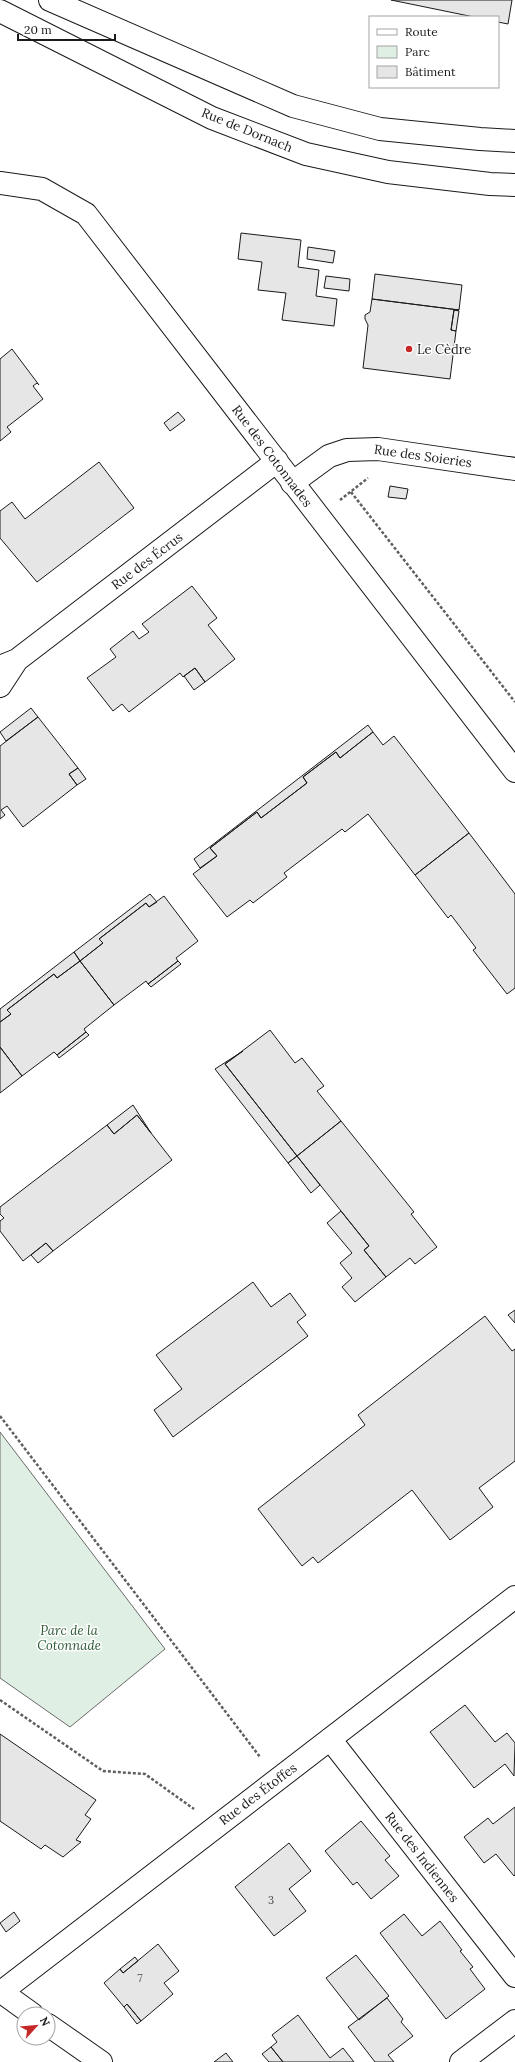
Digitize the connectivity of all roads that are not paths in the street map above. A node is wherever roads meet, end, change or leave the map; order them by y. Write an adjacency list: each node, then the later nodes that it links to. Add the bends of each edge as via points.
1 (50, 0): 3 (street, via 293,106 380,129)
2 (0, 12): 5 (street, Rue de Dornach, via 212,118 306,154 388,172)
3 (515, 141)
4 (0, 183): 6 (street, Rue des Cotonnades, via 42,189 86,214)
5 (515, 185)
6 (277, 461): 8 (street, Rue des Cotonnades); 9 (street, Rue des Écrus)
7 (515, 469): 8 (street, Rue des Soieries, via 378,449 347,450 329,456)
8 (292, 483): 11 (street, Rue des Cotonnades)
9 (9, 664): 10 (street, Rue des Écrus)
10 (0, 686)
11 (515, 771)
12 (515, 1597): 13 (street, Rue des Étoffes)
13 (330, 1739): 14 (street, Rue des Indiennes); 15 (street, Rue des Étoffes)
14 (515, 1976)
15 (0, 1992): 16 (street)
16 (20, 2006)
17 (515, 2021): 20 (street)
18 (56, 2031): 19 (street)
19 (101, 2062)
20 (461, 2062)

